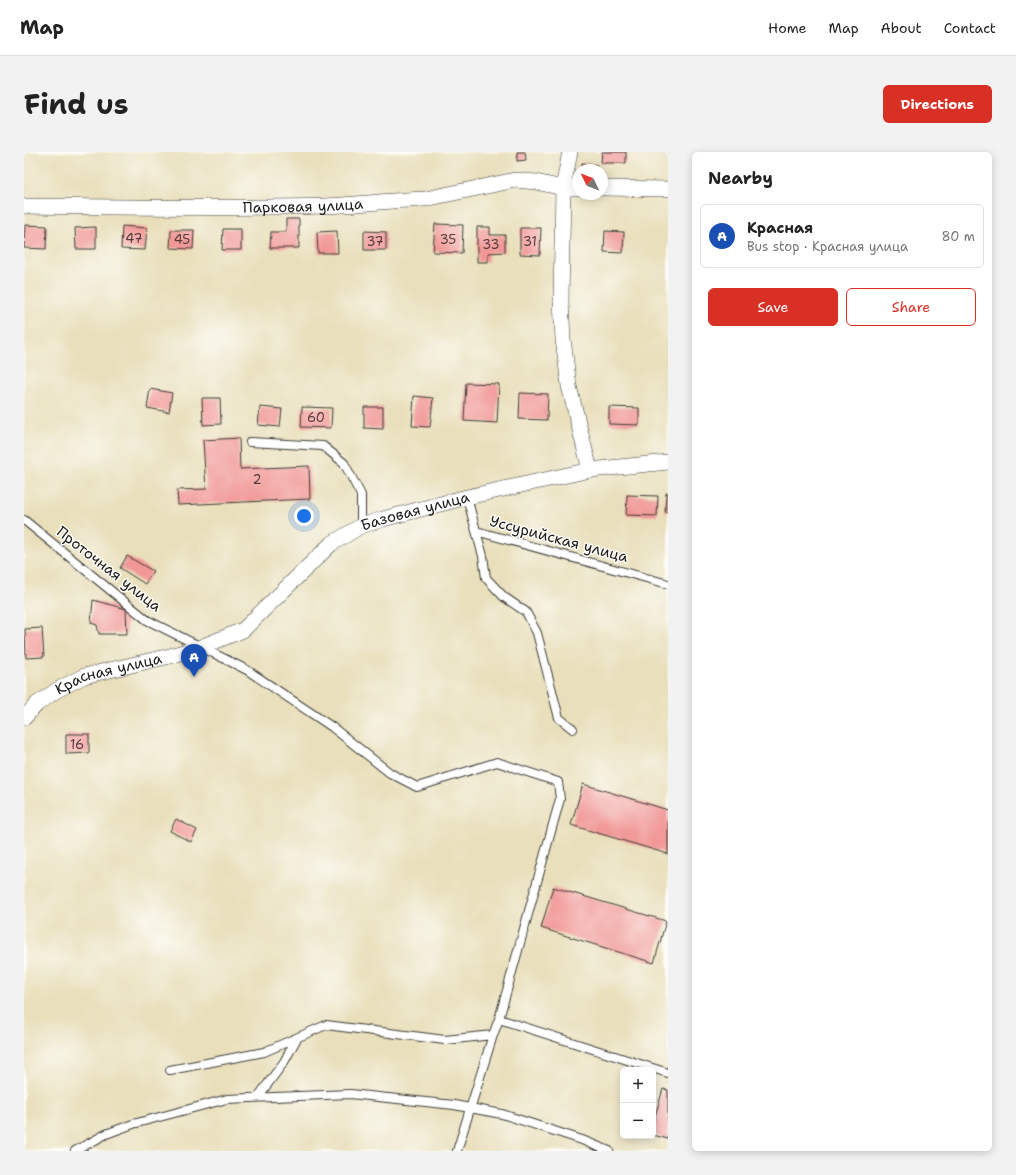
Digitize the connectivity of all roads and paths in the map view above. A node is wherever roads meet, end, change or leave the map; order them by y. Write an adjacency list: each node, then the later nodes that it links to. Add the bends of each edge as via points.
1 (570, 152): 2 (street)
2 (571, 188): 5 (street, Парковая улица, via 515,180 424,199 359,205 185,208); 8 (street, via 561,301 563,339 569,386)
3 (608, 188): 4 (street)
4 (668, 189)
5 (24, 206)
6 (250, 442): 11 (lane, via 323,446 344,463 360,495)
7 (668, 462): 8 (street, Базовая улица)
8 (590, 470): 9 (street, Базовая улица)
9 (467, 497): 11 (street, Базовая улица); 12 (lane, Уссурийская улица)
10 (24, 520): 14 (lane, Проточная улица, via 147,620)
11 (361, 526): 14 (street, Базовая улица, via 331,544 243,630)
12 (476, 531): 13 (lane, Уссурийская улица); 16 (lane, via 486,578 504,597 526,612 537,633 559,718)
13 (668, 584)
14 (201, 647): 15 (street, Красная улица, via 84,676 37,704); 17 (lane, Проточная улица, via 247,670 332,728 390,773 417,787 497,762 558,782 560,799)
15 (24, 718)
16 (574, 729)
17 (499, 1019): 18 (lane); 21 (lane)
18 (493, 1035): 19 (lane, via 445,1040 326,1025); 23 (lane)
19 (297, 1038): 20 (lane, via 264,1052); 22 (lane, via 284,1062)
20 (170, 1070)
21 (668, 1073)
22 (258, 1097): 23 (lane, via 350,1094 454,1104); 24 (lane, via 227,1099 132,1124 106,1134)
23 (470, 1108): 25 (lane); 26 (lane, via 502,1114)
24 (75, 1151)
25 (457, 1151)
26 (609, 1151)

